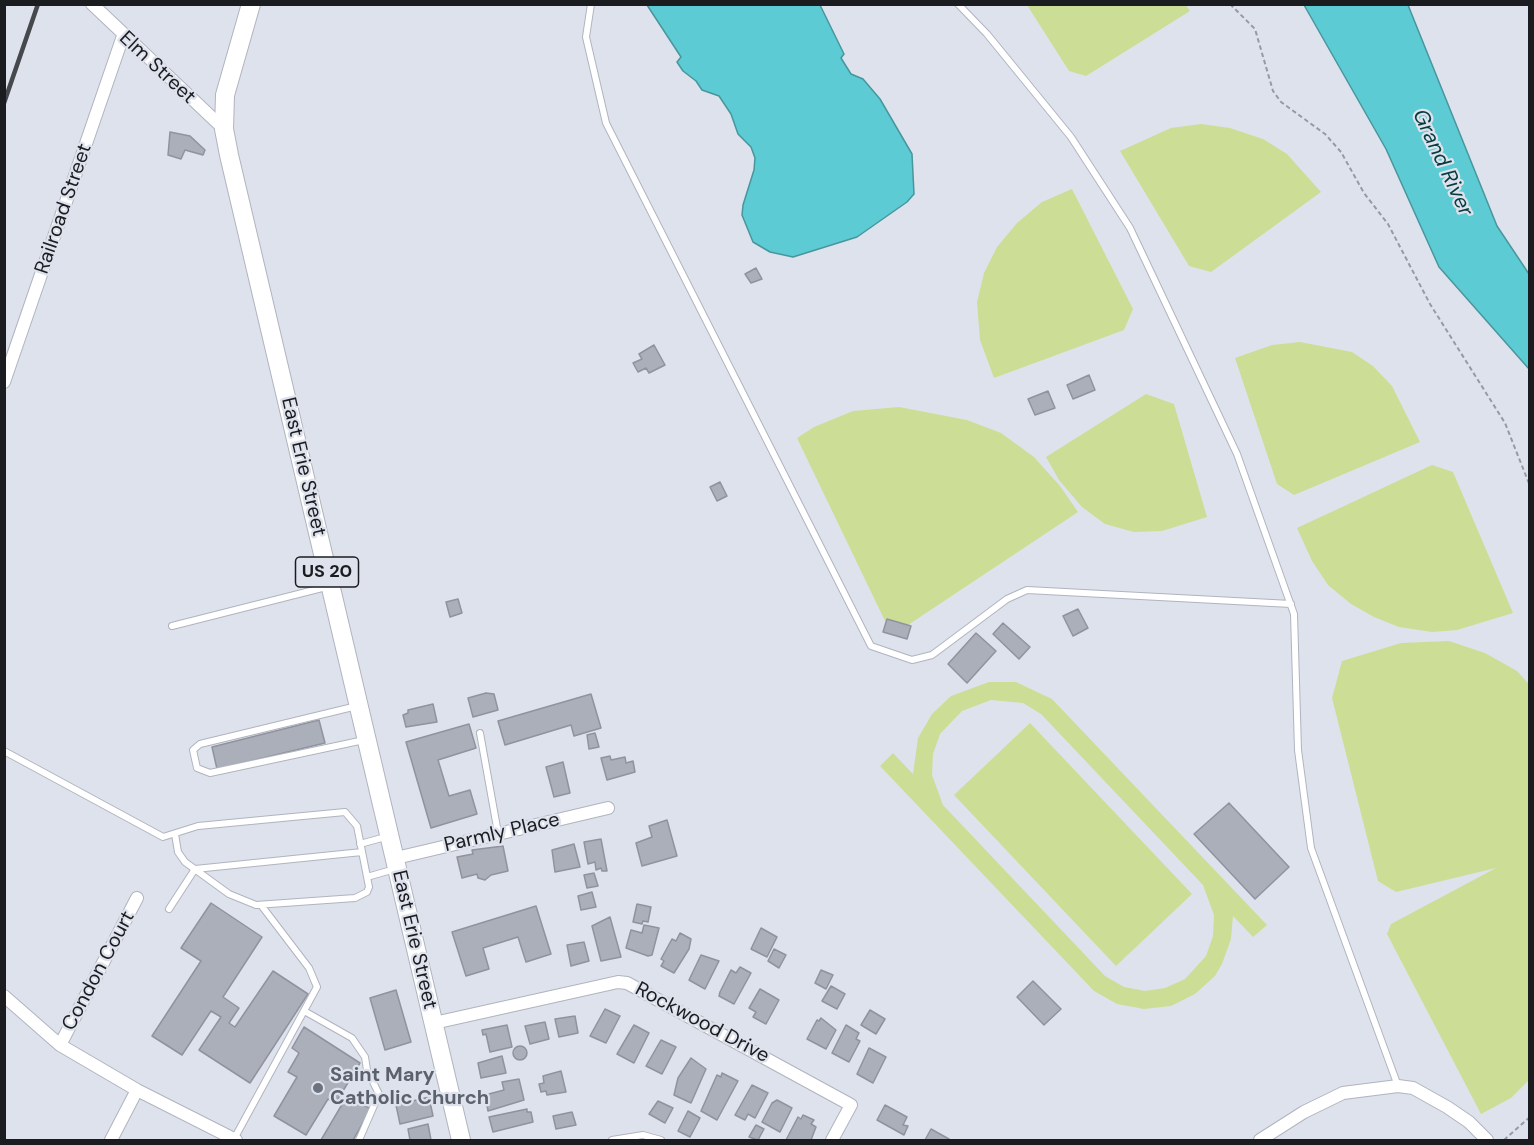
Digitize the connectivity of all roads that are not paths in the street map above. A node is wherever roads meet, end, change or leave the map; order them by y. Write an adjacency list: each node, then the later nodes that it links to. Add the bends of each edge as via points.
1 (93, 4): 5 (street, Elm Street)
2 (251, 4): 6 (main road, East Erie Street / US 20, via 225,95)
3 (591, 4): 9 (lane, via 586,37 606,123 871,646 912,660 932,656 1007,599 1027,590)
4 (958, 4): 9 (lane, via 1071,137 1130,228 1237,454)
5 (123, 36): 6 (street, Elm Street); 7 (street, Railroad Street)
6 (224, 129): 8 (main road, East Erie Street / US 20)
7 (4, 382)
8 (330, 586): 10 (lane); 11 (main road, East Erie Street / US 20)
9 (1291, 604): 31 (lane, via 1298,750 1311,848)
10 (172, 626)
11 (358, 705): 13 (main road, East Erie Street / US 20); 13 (lane, via 200,744 194,750 197,768 210,773)
12 (480, 733): 17 (lane)
13 (366, 740): 18 (main road, East Erie Street / US 20)
14 (4, 751): 16 (lane, via 163,837)
15 (608, 808): 17 (street, Parmly Place)
16 (175, 834): 19 (lane, via 198,826 345,812 354,820); 22 (lane, via 178,852)
17 (498, 834): 21 (street, Parmly Place)
18 (390, 836): 19 (lane); 21 (main road, East Erie Street / US 20)
19 (360, 844): 20 (lane)
20 (362, 852): 22 (lane); 23 (lane)
21 (397, 864): 23 (lane); 29 (main road, East Erie Street / US 20)
22 (195, 868): 25 (lane, via 236,898); 26 (lane)
23 (367, 877): 25 (lane, via 367,892 355,898)
24 (137, 898): 30 (street, Condon Court)
25 (261, 905): 28 (lane, via 314,975 317,987)
26 (169, 909)
27 (4, 996): 30 (street)
28 (306, 1011): 34 (lane); 35 (lane, via 345,1033 365,1057 379,1094)
29 (434, 1023): 36 (main road, East Erie Street / US 20); 39 (street, Rockwood Drive, via 627,983 851,1105)
30 (60, 1045): 32 (street)
31 (1398, 1086): 40 (street, via 1343,1094 1304,1112); 41 (street, via 1413,1088 1447,1107)
32 (137, 1090): 33 (street); 34 (street)
33 (111, 1140)
34 (235, 1140)
35 (359, 1140)
36 (461, 1140)
37 (612, 1140): 38 (lane, via 643,1135)
38 (661, 1140)
39 (832, 1140)
40 (1260, 1140)
41 (1487, 1140)

